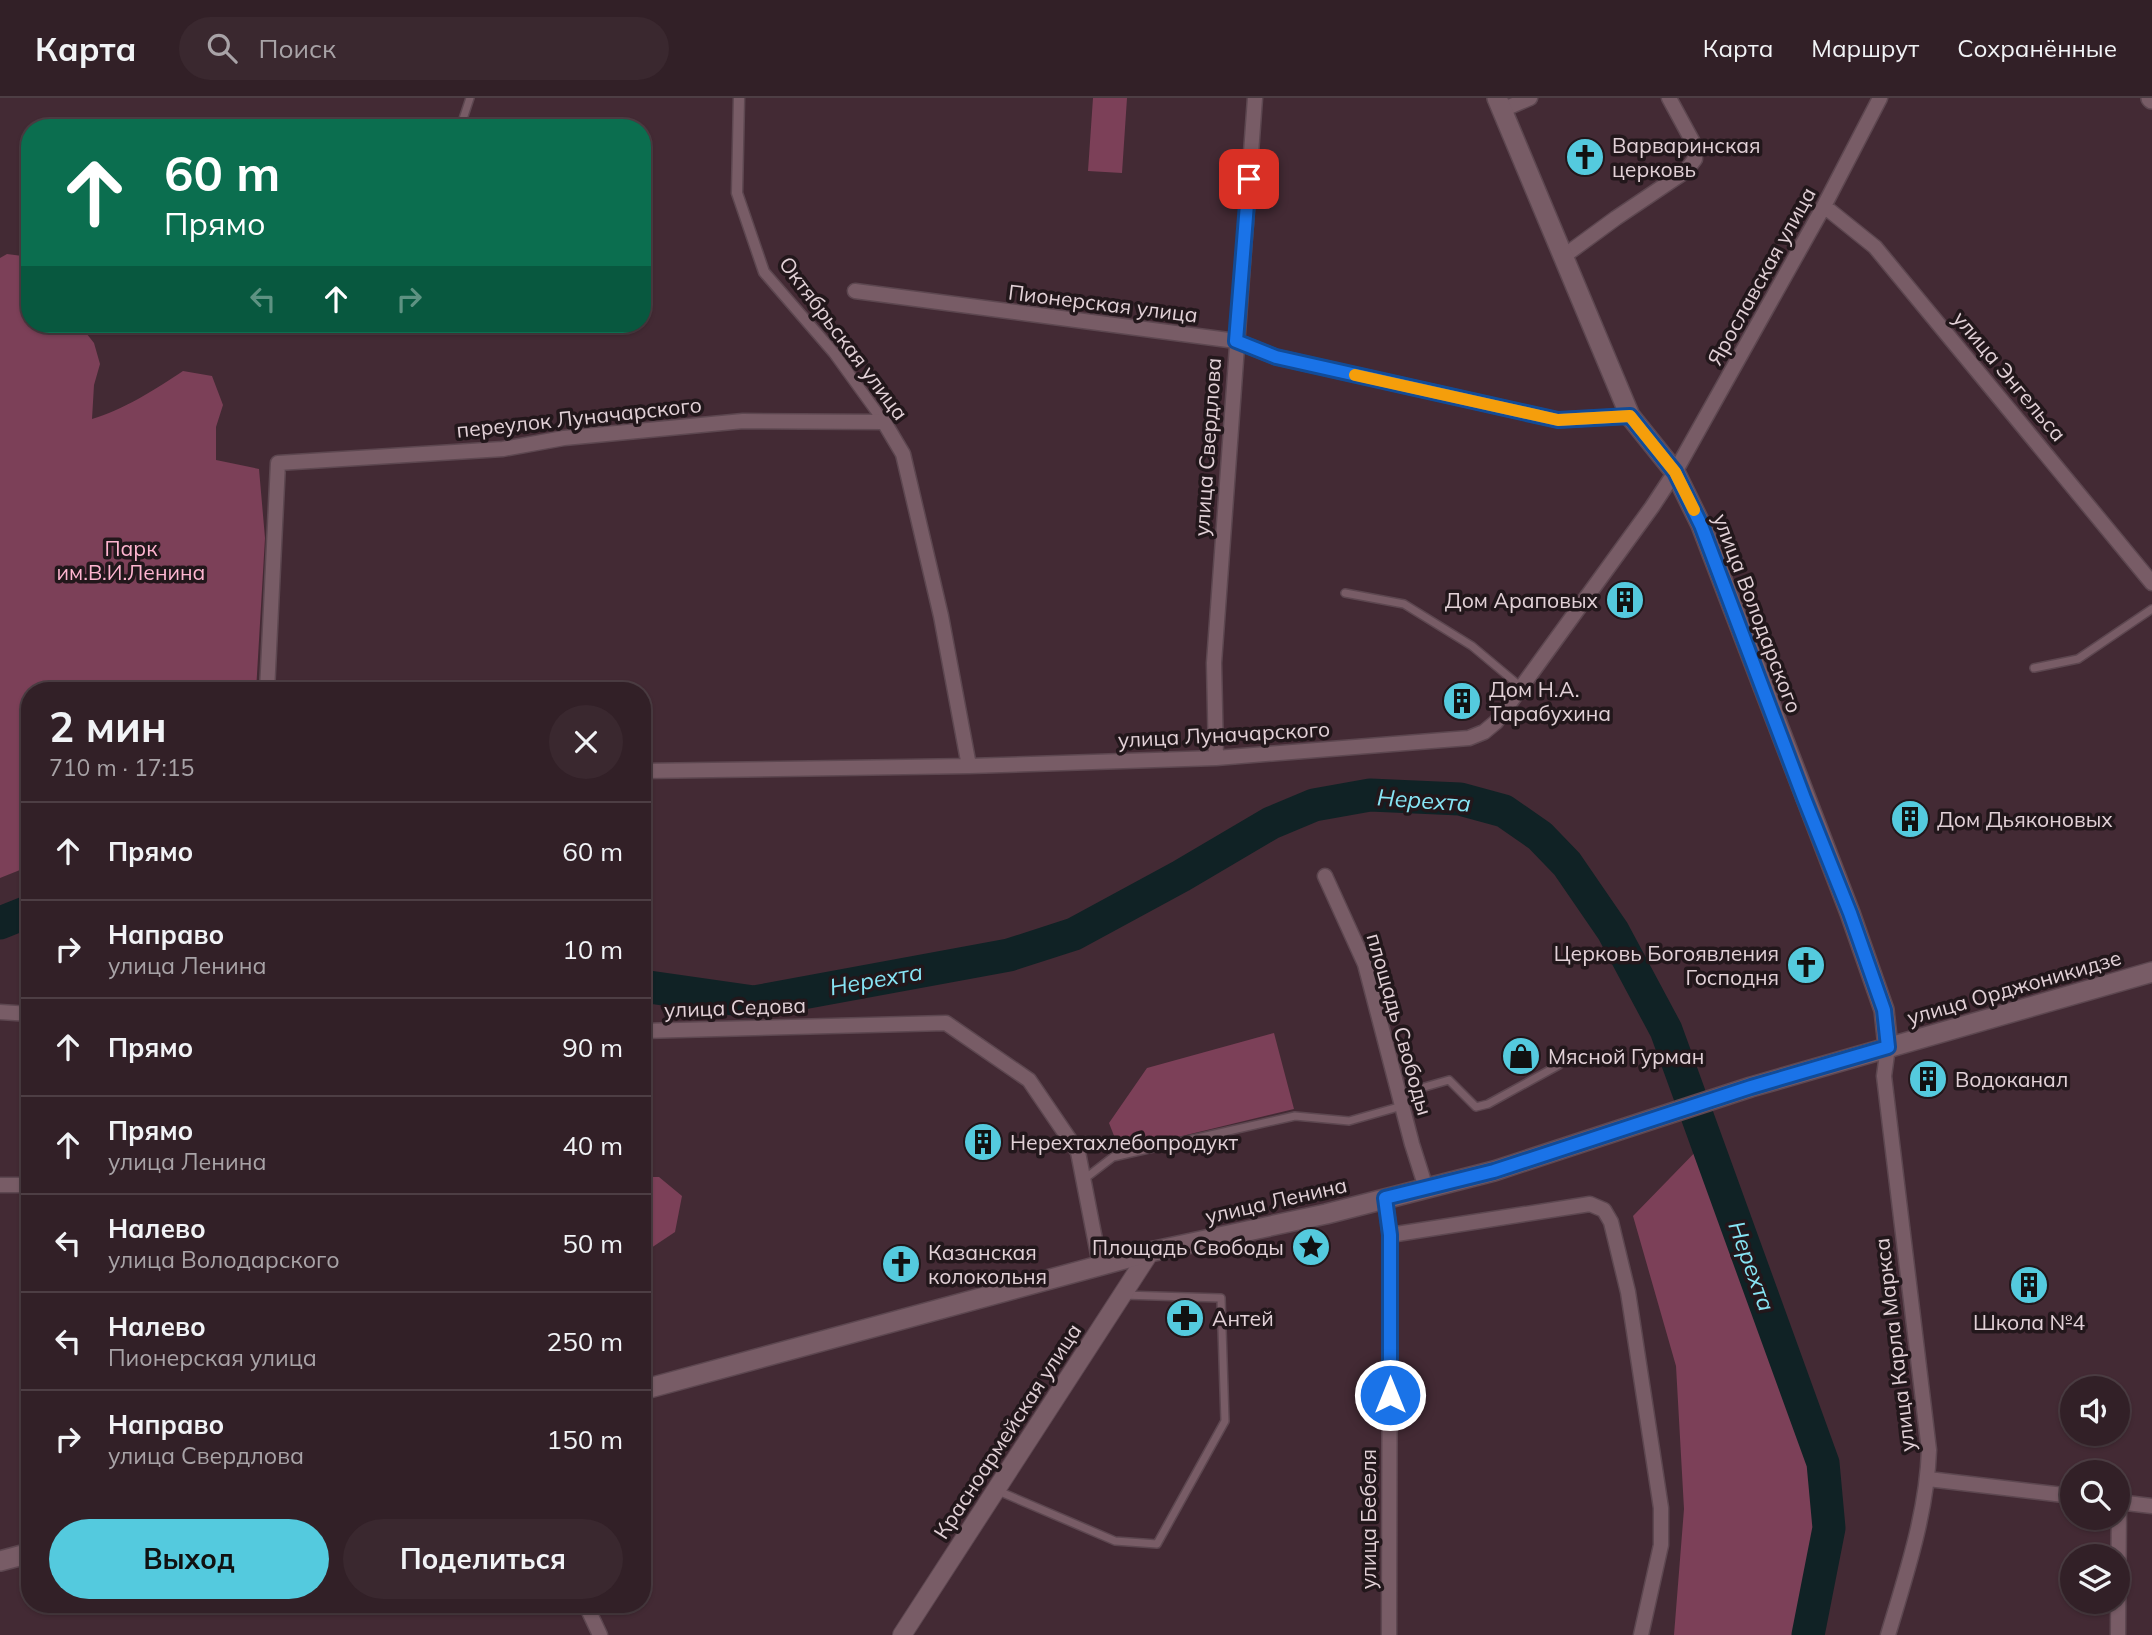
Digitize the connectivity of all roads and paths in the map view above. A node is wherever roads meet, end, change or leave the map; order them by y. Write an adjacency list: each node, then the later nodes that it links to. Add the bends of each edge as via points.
1 (470, 98): 8 (lane)
2 (739, 98): 14 (street, Октябрьская улица, via 737,193 764,272 834,353)
3 (1255, 98): 12 (street, улица Свердлова)
4 (1530, 98): 7 (street)
5 (1669, 98): 10 (street, via 1693,144 1695,159 1686,171)
6 (1880, 98): 9 (street, Ярославская улица)
7 (1499, 104): 10 (main road, улица Володарского)
8 (463, 119)
9 (1824, 206): 15 (street, Ярославская улица); 16 (street, улица Энгельса, via 1875,247)
10 (1564, 256): 13 (main road, улица Володарского)
11 (855, 291): 12 (street, Пионерская улица)
12 (1236, 341): 13 (street, Пионерская улица, via 1276,357 1558,420); 22 (street, улица Свердлова, via 1214,663)
13 (1630, 416): 15 (main road, улица Володарского)
14 (884, 422): 20 (street, переулок Луначарского, via 743,421 564,438 502,449 278,463); 23 (street, Октябрьская улица, via 903,454 941,616)
15 (1675, 472): 21 (street, улица Луначарского); 30 (main road, улица Володарского, via 1701,525 1850,913 1884,1010)
16 (2152, 583)
17 (1345, 593): 21 (lane, via 1404,604 1472,646)
18 (2152, 609): 19 (lane, via 2078,659)
19 (2034, 667)
20 (267, 682)
21 (1522, 687): 22 (street, улица Луначарского, via 1496,722 1469,738)
22 (1216, 758): 23 (street, улица Луначарского)
23 (969, 766): 24 (street, улица Луначарского)
24 (651, 771)
25 (1325, 876): 32 (street, площадь Свободы, via 1365,964)
26 (2152, 972): 30 (main road, улица Орджоникидзе)
27 (0, 1012): 28 (street)
28 (21, 1013)
29 (651, 1031): 33 (street, улица Седова, via 946,1023 1029,1080 1078,1152)
30 (1888, 1047): 36 (main road, улица Ленина, via 1494,1171); 43 (street, улица Карла Маркса, via 1884,1076 1929,1450)
31 (1559, 1065): 32 (lane, via 1476,1107 1449,1080)
32 (1401, 1100): 33 (lane, via 1349,1121 1295,1116 1113,1157); 36 (street, площадь Свободы)
33 (1083, 1180): 40 (street, улица Седова)
34 (0, 1185): 35 (street)
35 (21, 1185)
36 (1426, 1188): 37 (main road, улица Ленина)
37 (1385, 1198): 38 (street, улица Бебеля); 39 (main road, улица Ленина)
38 (1390, 1235): 54 (street, улица Бебеля); 55 (street, via 1590,1204 1604,1210 1629,1292 1661,1508 1661,1545)
39 (1150, 1252): 40 (main road, улица Ленина); 41 (street, Красноармейская улица)
40 (1100, 1265): 42 (main road, улица Ленина)
41 (1122, 1295): 44 (street, Красноармейская улица); 44 (lane, via 1221,1298 1225,1421 1157,1545 1115,1541)
42 (651, 1388)
43 (1928, 1479): 45 (street); 56 (street, улица Карла Маркса)
44 (996, 1490): 53 (street, Красноармейская улица)
45 (2060, 1495)
46 (2130, 1503): 47 (street)
47 (2152, 1506)
48 (2118, 1530): 57 (street)
49 (21, 1555): 50 (main road)
50 (0, 1561)
51 (590, 1613): 52 (street)
52 (600, 1635)
53 (901, 1635)
54 (1389, 1635)
55 (1641, 1635)
56 (1888, 1635)
57 (2118, 1635)

